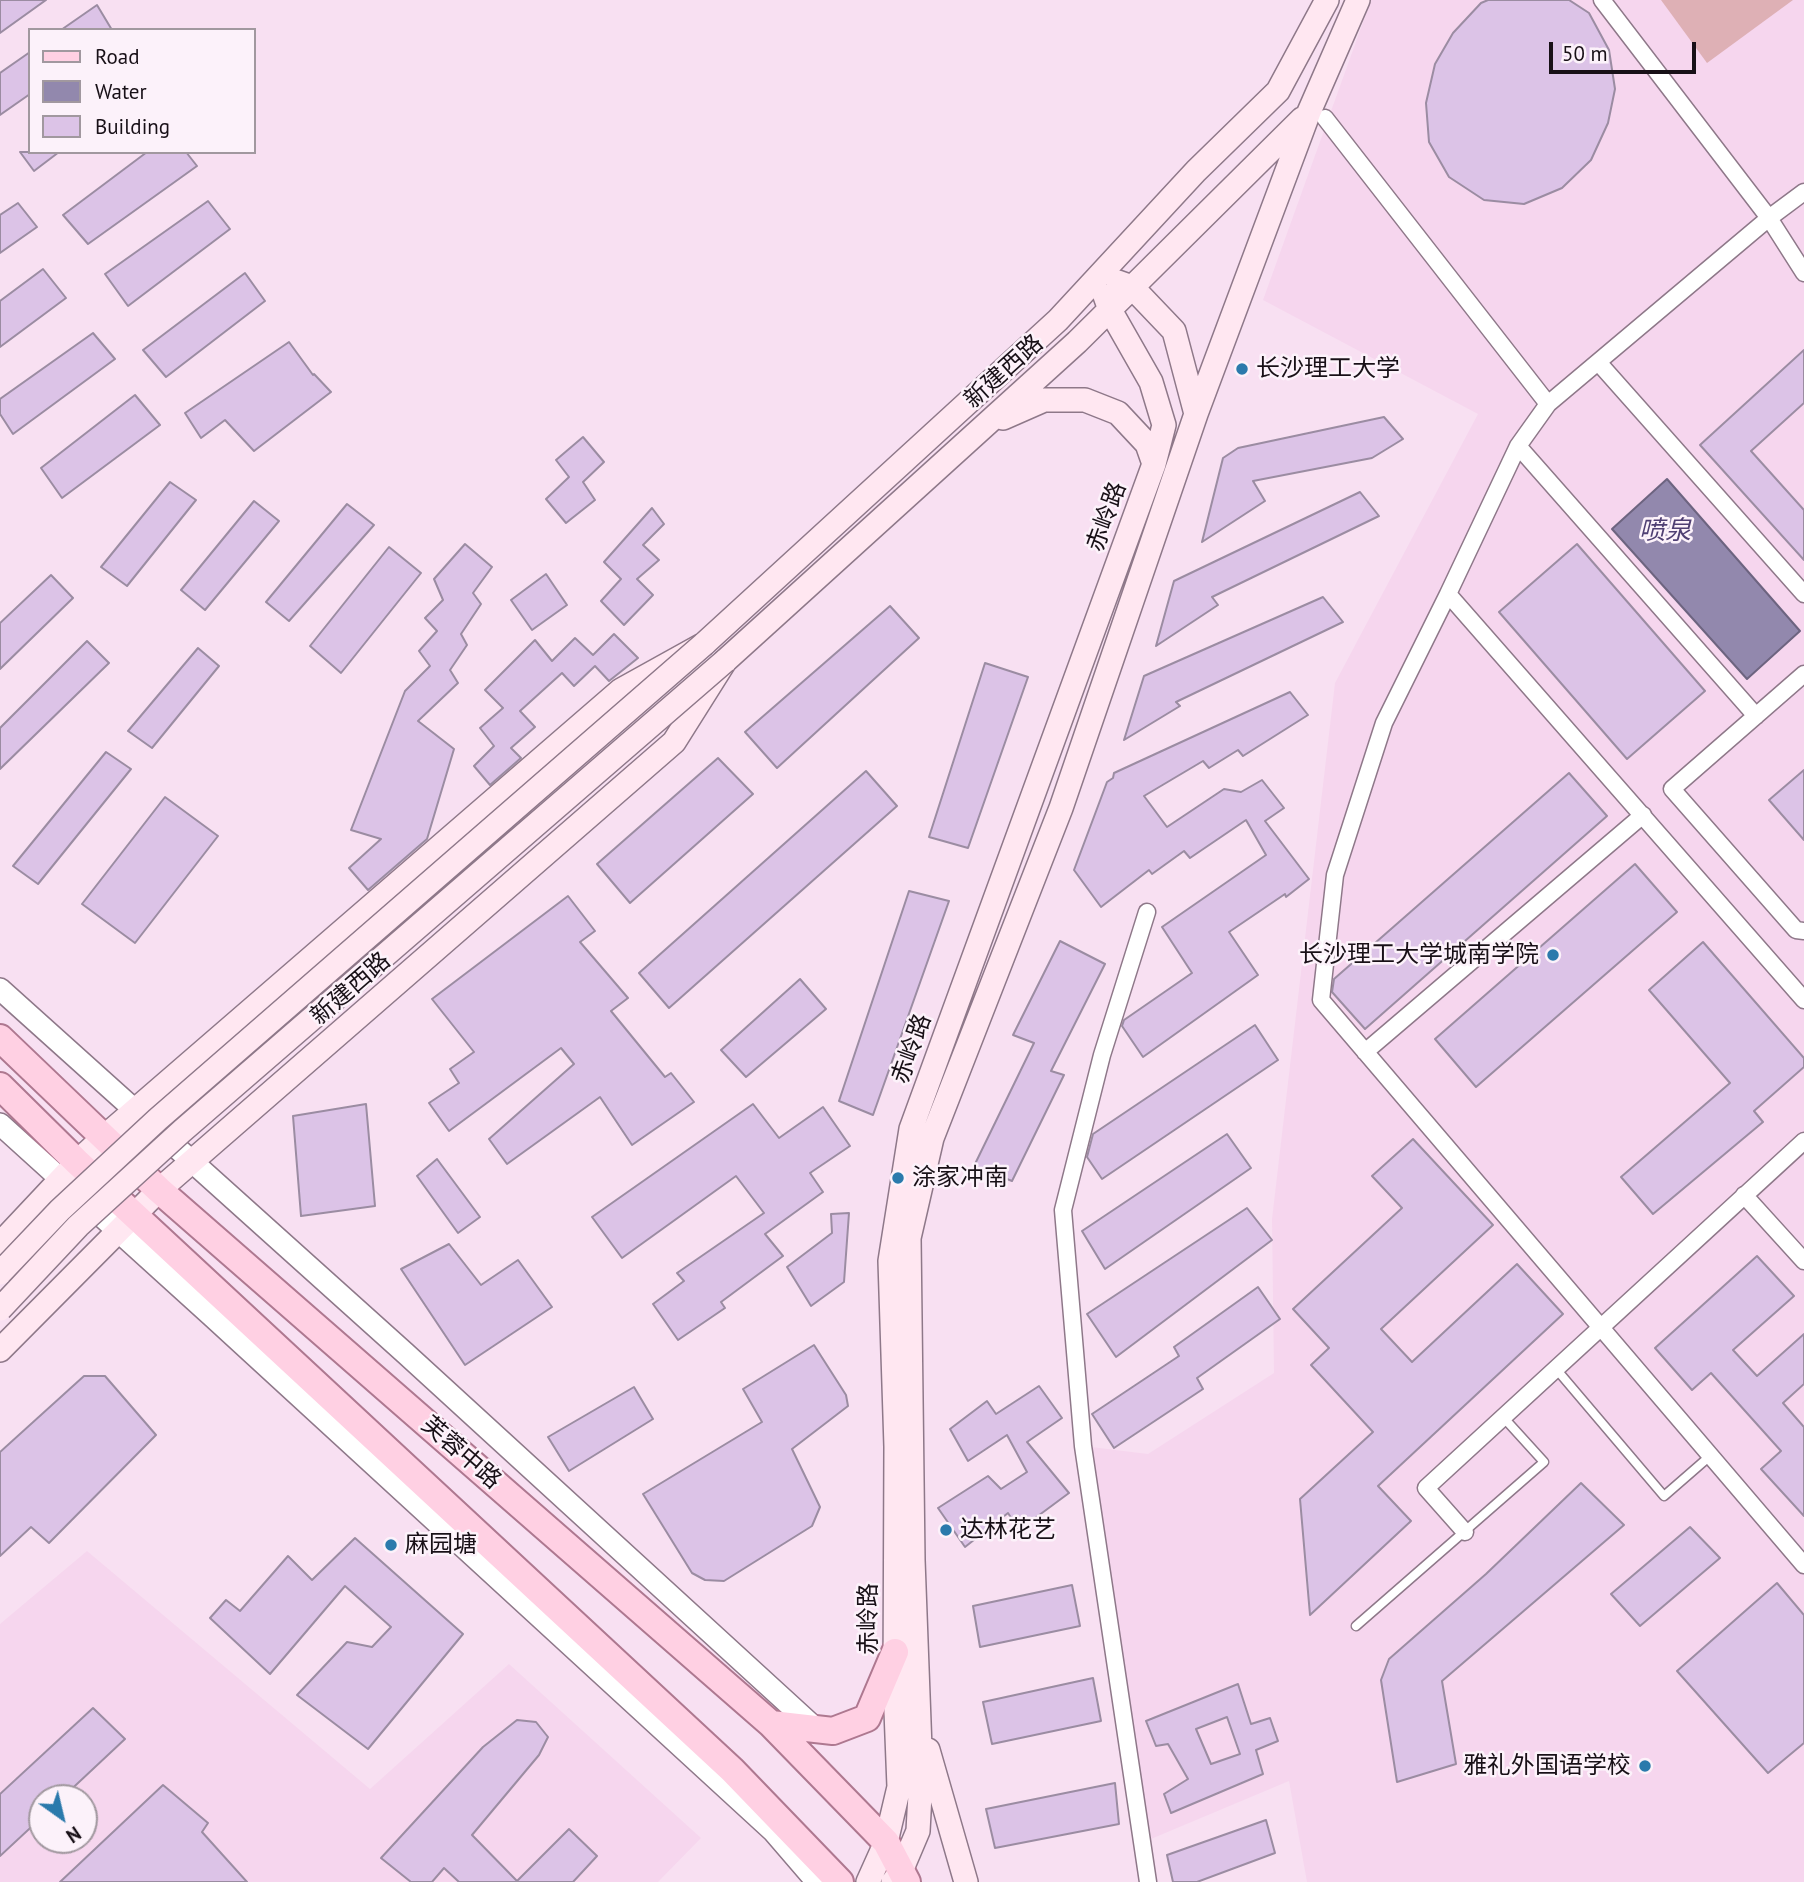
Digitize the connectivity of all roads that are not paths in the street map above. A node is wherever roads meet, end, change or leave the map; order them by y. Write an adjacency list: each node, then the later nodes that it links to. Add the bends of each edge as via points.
1 (1327, 0): 8 (main road, via 1278,91)
2 (1357, 0): 4 (main road, 赤岭路)
3 (1602, 0): 6 (street)
4 (1317, 115): 9 (main road, 新建西路); 12 (street); 13 (main road, 赤岭路)
5 (1804, 192): 6 (street)
6 (1769, 218): 7 (street); 11 (street)
7 (1804, 273)
8 (1093, 282): 9 (main road); 10 (main road, 赤岭路); 19 (main road, 新建西路, via 1058,320)
9 (1132, 287): 10 (main road, 新建西路); 13 (main road, via 1174,331)
10 (1110, 310): 14 (main road, 新建西路); 16 (main road, 赤岭路, via 1151,382 1164,425)
11 (1598, 362): 12 (street); 18 (street)
12 (1548, 404): 15 (street)
13 (1196, 414): 53 (main road, 赤岭路, via 1061,808 932,1138 909,1238)
14 (984, 426): 16 (main road, via 1044,400 1085,400 1118,413 1147,444); 20 (main road, 新建西路)
15 (1518, 446): 17 (street); 22 (street)
16 (1154, 464): 52 (main road, 赤岭路, via 911,1129 890,1261 896,1447)
17 (1448, 594): 23 (street); 29 (street, via 1384,723 1335,875 1321,1000)
18 (1804, 594)
19 (704, 644): 31 (main road, 新建西路, via 621,690); 42 (main road, 新建西路, bridge, via 158,1119)
20 (725, 661): 35 (main road, 新建西路, via 674,742); 43 (main road, 新建西路, bridge, via 182,1131 78,1226)
21 (1804, 674): 22 (street)
22 (1756, 716): 25 (street, via 1672,789 1796,930)
23 (1643, 815): 27 (street); 29 (street)
24 (1147, 912): 62 (street, via 1102,1055 1063,1210 1083,1446)
25 (1804, 931)
26 (0, 989): 31 (street)
27 (1804, 1000)
28 (0, 1038): 33 (main road, 芙蓉中路)
29 (1365, 1052): 44 (street)
30 (0, 1086): 36 (main road, 芙蓉中路)
31 (135, 1111): 33 (main road, 新建西路); 35 (street)
32 (0, 1124): 36 (street)
33 (103, 1138): 36 (main road, 新建西路); 37 (main road, 芙蓉中路)
34 (1804, 1141): 38 (street)
35 (191, 1162): 37 (main road, 新建西路); 55 (street)
36 (69, 1170): 39 (main road, 芙蓉中路); 40 (main road, 新建西路)
37 (159, 1190): 39 (main road, 新建西路); 54 (main road, 芙蓉中路)
38 (1744, 1195): 41 (street); 44 (street)
39 (125, 1222): 45 (main road, 新建西路); 58 (street, via 773,1832); 59 (main road, 芙蓉中路, via 732,1770)
40 (0, 1244)
41 (1804, 1261)
42 (0, 1273)
43 (0, 1309)
44 (1602, 1327): 46 (street); 48 (street)
45 (0, 1350)
46 (1558, 1370): 47 (street); 48 (lane, via 1664,1496)
47 (1504, 1418): 49 (street, via 1426,1488); 49 (lane, via 1544,1462)
48 (1710, 1456): 50 (street)
49 (1465, 1532): 51 (lane)
50 (1804, 1565)
51 (1356, 1626)
52 (895, 1652): 55 (main road, via 867,1718 833,1731); 56 (main road, 赤岭路, via 899,1787)
53 (919, 1720): 57 (main road, 赤岭路, via 918,1831); 61 (main road, 赤岭路)
54 (771, 1724): 55 (main road); 56 (main road, 芙蓉中路)
55 (816, 1729)
56 (887, 1842): 57 (main road, 芙蓉中路); 60 (main road, 赤岭路)
57 (900, 1878)
58 (817, 1882)
59 (840, 1882)
60 (868, 1882)
61 (966, 1882)
62 (1148, 1882)

